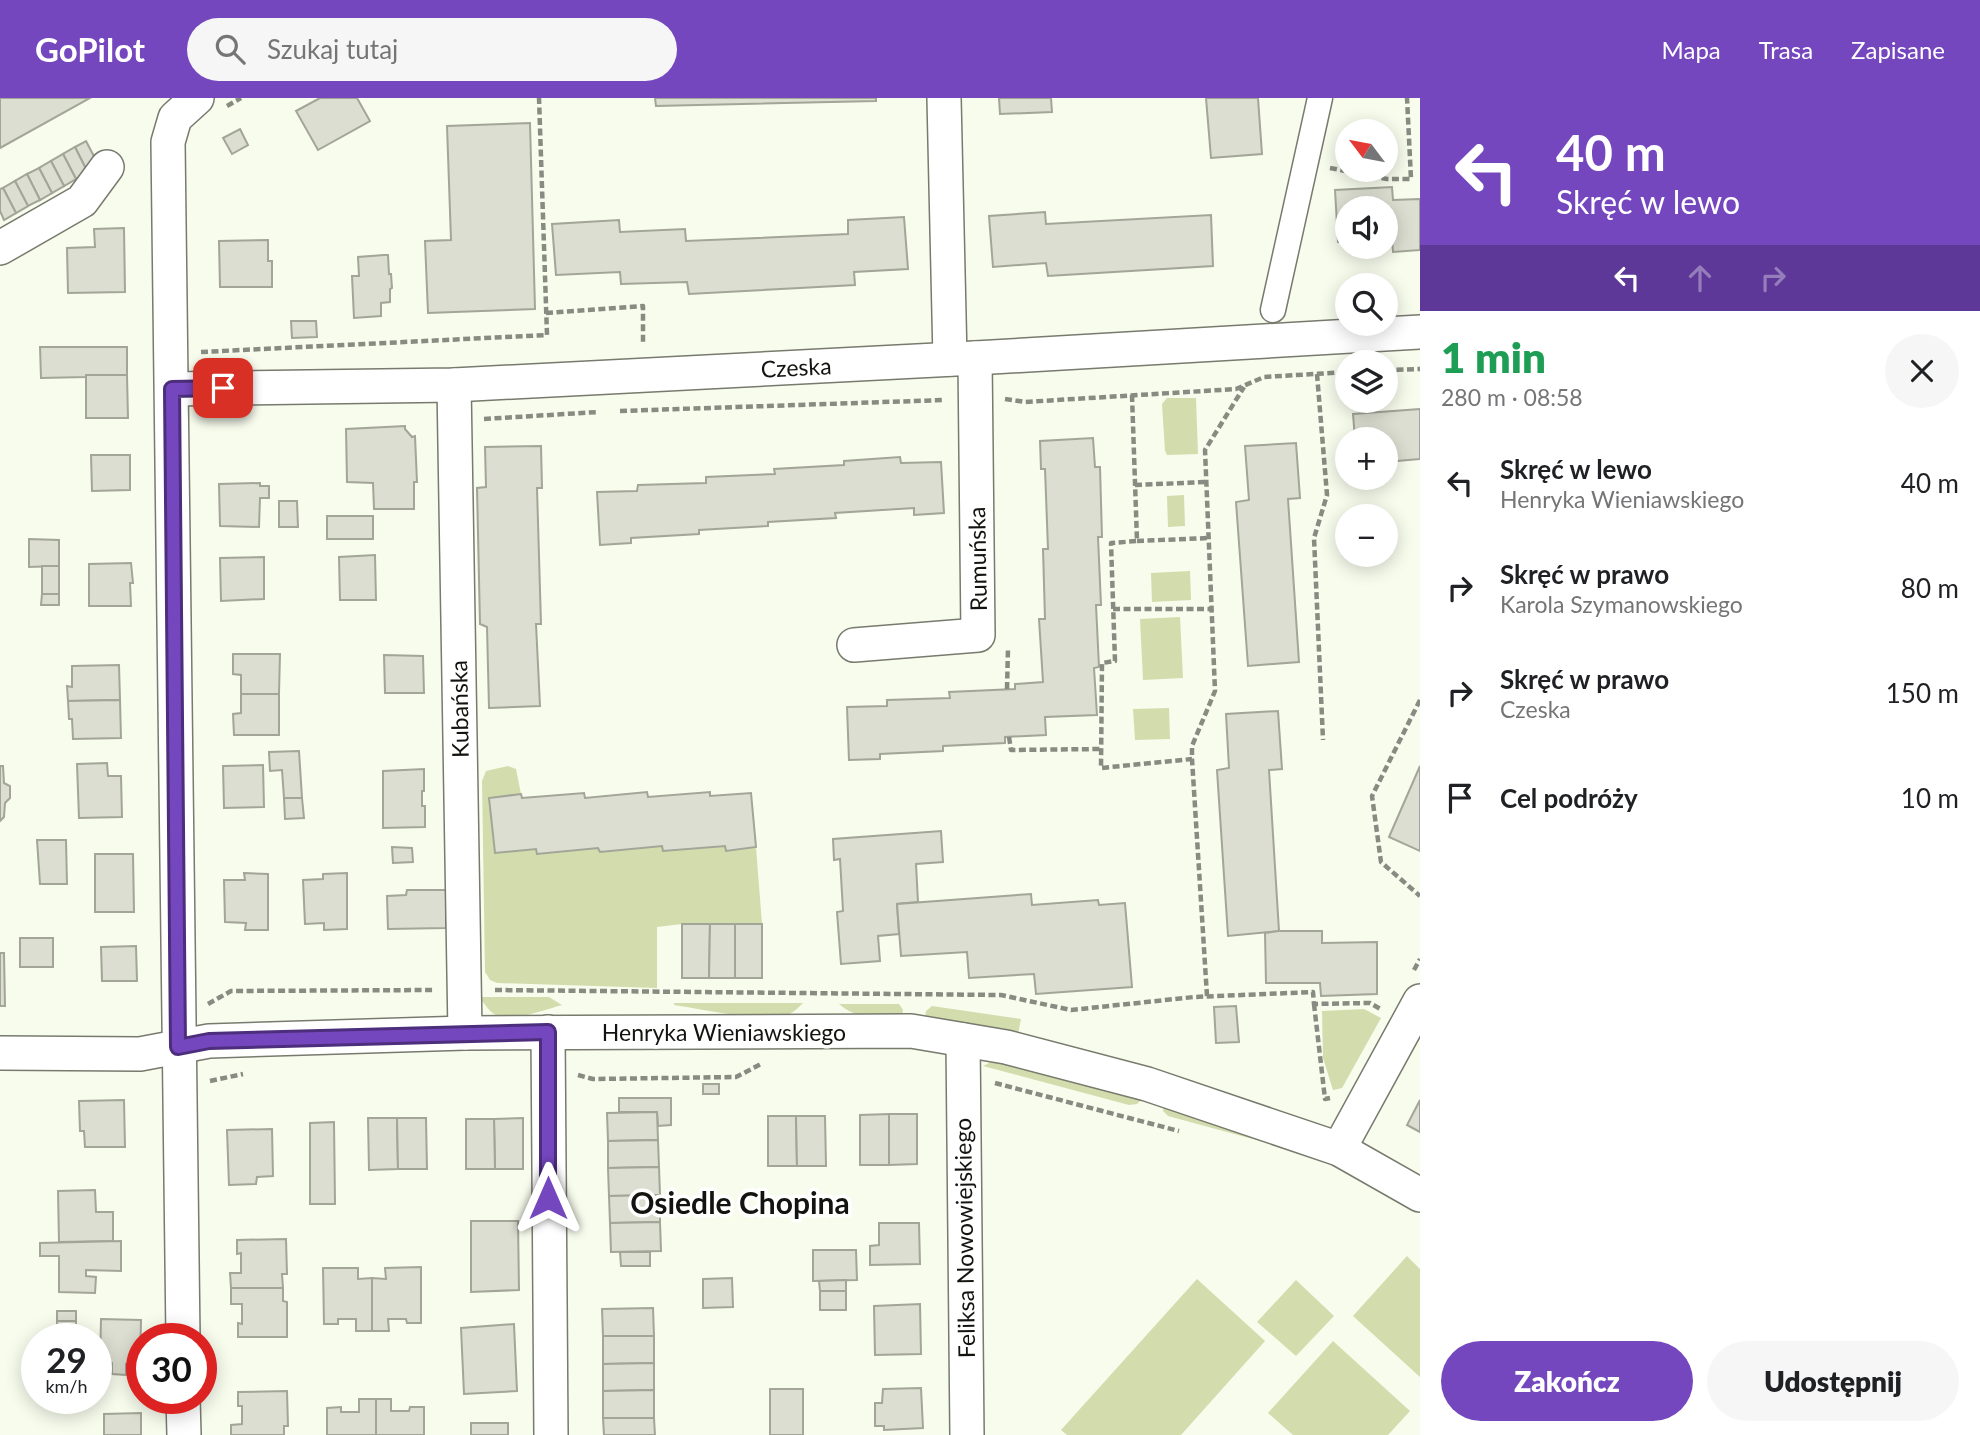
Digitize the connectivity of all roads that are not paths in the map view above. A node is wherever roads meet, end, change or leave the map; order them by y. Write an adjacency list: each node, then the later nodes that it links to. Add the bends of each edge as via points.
1 (944, 98): 8 (street, Rumuńska)
2 (1320, 98): 6 (street)
3 (208, 104): 10 (street, via 175,118 168,142)
4 (107, 167): 5 (street, via 82,201)
5 (0, 248)
6 (1273, 310)
7 (1420, 331): 8 (street, Czeska)
8 (962, 358): 9 (street, Czeska); 11 (street, Rumuńska, via 978,635)
9 (454, 385): 10 (street, Czeska); 14 (street, Kubańska)
10 (172, 389): 15 (street)
11 (854, 645)
12 (1420, 1001): 18 (street)
13 (548, 1032): 14 (street, Henryka Wieniawskiego); 17 (street, Henryka Wieniawskiego, via 911,1031); 23 (street)
14 (465, 1033): 15 (street, Henryka Wieniawskiego, via 209,1041)
15 (178, 1047): 16 (street, Henryka Wieniawskiego, via 140,1054); 20 (street)
16 (0, 1053)
17 (963, 1056): 18 (street, Henryka Wieniawskiego, via 1006,1047 1147,1084); 24 (street, Feliksa Nowowiejskiego)
18 (1339, 1149): 19 (street, Henryka Wieniawskiego)
19 (1420, 1195)
20 (183, 1323)
21 (183, 1414): 22 (street)
22 (184, 1435)
23 (551, 1435)
24 (967, 1435)

